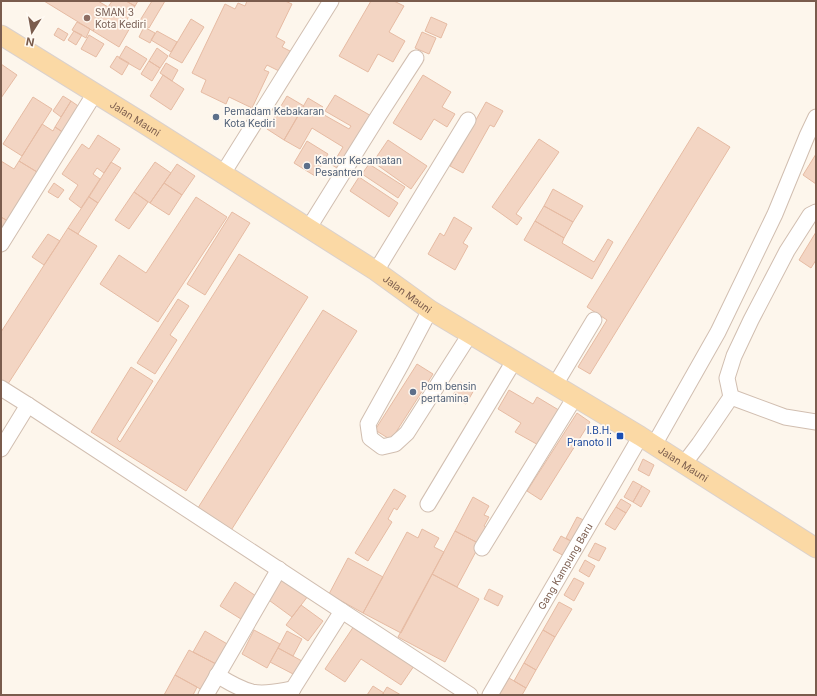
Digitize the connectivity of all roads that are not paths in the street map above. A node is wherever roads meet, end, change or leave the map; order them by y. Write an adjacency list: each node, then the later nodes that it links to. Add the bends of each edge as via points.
1 (331, 1): 7 (street)
2 (1, 35): 4 (main road, Jalan Mauni)
3 (416, 58): 9 (street)
4 (95, 93): 7 (main road, Jalan Mauni); 10 (street)
5 (816, 117): 22 (street, Gang Kampung Baru, via 775,214 718,332)
6 (468, 120): 11 (street)
7 (222, 174): 9 (main road, Jalan Mauni)
8 (816, 212): 19 (street, via 810,215 787,251 734,356 727,378)
9 (308, 228): 11 (main road, Jalan Mauni)
10 (1, 244)
11 (376, 271): 12 (main road, Jalan Mauni)
12 (430, 310): 14 (main road, Jalan Mauni); 14 (street, via 368,424 370,438 382,447 395,444 407,434)
13 (594, 320): 16 (street)
14 (470, 334): 15 (main road, Jalan Mauni)
15 (514, 361): 16 (main road, Jalan Mauni); 25 (street)
16 (555, 385): 18 (main road, Jalan Mauni)
17 (1, 388): 20 (street)
18 (575, 397): 22 (main road, Jalan Mauni); 26 (street)
19 (731, 397): 21 (street, via 785,417); 24 (street)
20 (28, 405): 23 (street); 28 (street)
21 (816, 422)
22 (647, 441): 24 (main road, Jalan Mauni); 34 (street, Gang Kampung Baru, via 631,453)
23 (1, 449)
24 (683, 465): 27 (main road, Jalan Mauni)
25 (428, 504)
26 (482, 548)
27 (816, 548)
28 (279, 569): 29 (street); 30 (street)
29 (342, 611): 31 (street); 33 (street)
30 (217, 676): 31 (street, via 252,692); 32 (street)
31 (291, 692)
32 (206, 695)
33 (470, 695)
34 (490, 695)

